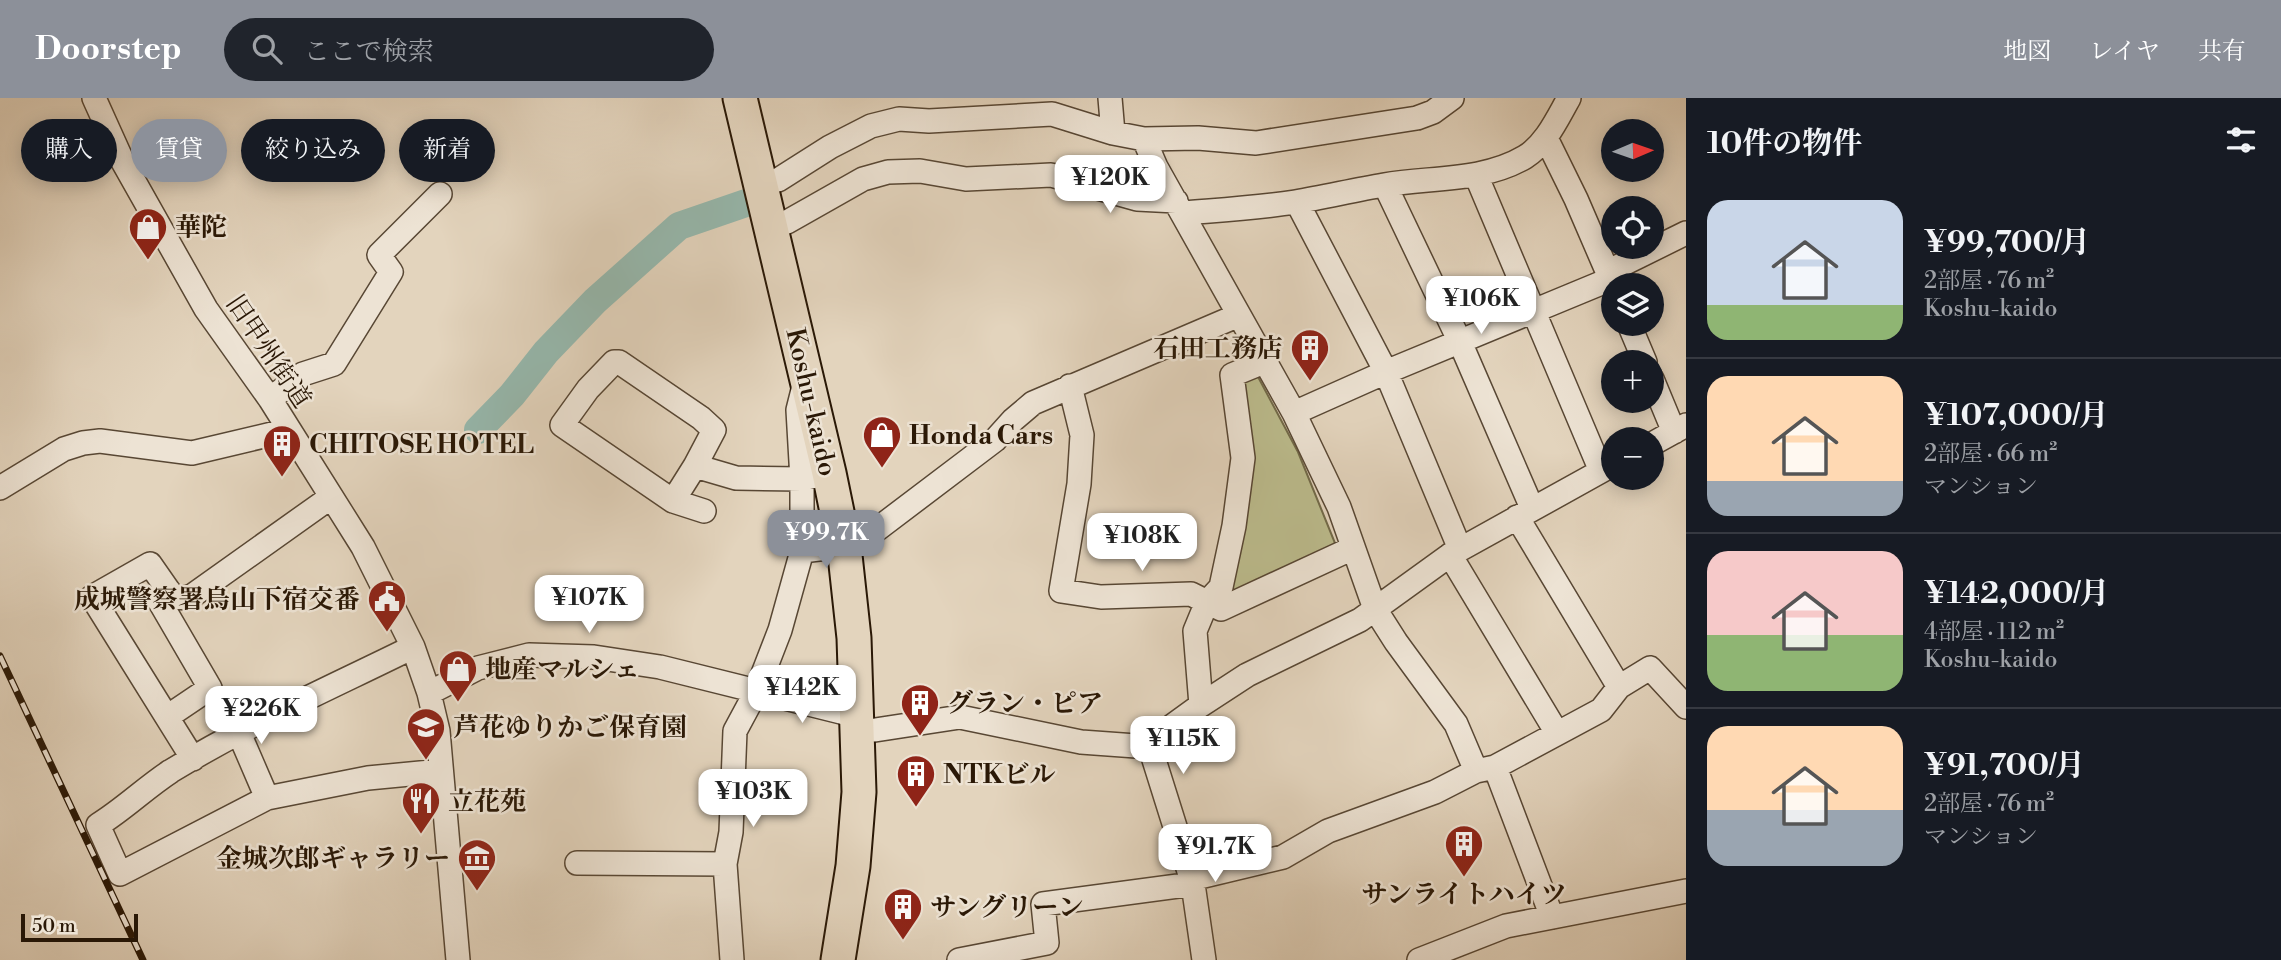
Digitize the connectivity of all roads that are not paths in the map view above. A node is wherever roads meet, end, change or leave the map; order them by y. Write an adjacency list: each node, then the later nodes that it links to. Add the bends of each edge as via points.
1 (93, 98): 28 (street, 旧甲州街道, via 205,309)
2 (740, 98): 37 (highway, Koshu-kaido, via 807,375)
3 (758, 98): 12 (highway, Koshu-kaido)
4 (1110, 98): 8 (street)
5 (1452, 98): 10 (street, via 1417,118 1256,143)
6 (1569, 98): 9 (street)
7 (945, 109): 8 (street, via 1052,114); 12 (street, via 929,121 899,119 871,126)
8 (1113, 133): 10 (street)
9 (1546, 138): 11 (street, via 1525,157); 19 (street)
10 (1143, 139): 16 (street)
11 (1476, 175): 13 (street); 22 (street)
12 (778, 180): 17 (highway, Koshu-kaido)
13 (1385, 185): 15 (street); 24 (street)
14 (440, 194): 28 (street, via 379,256 391,272 334,364 303,374)
15 (1297, 202): 16 (street); 26 (street)
16 (1179, 207): 17 (street, via 1051,175 966,179 920,171 888,172 863,179); 23 (street)
17 (787, 222): 43 (highway, Koshu-kaido)
18 (1686, 233): 20 (street)
19 (1607, 273)
20 (1620, 273)
21 (1601, 283): 22 (street)
22 (1534, 310): 24 (street); 34 (street)
23 (1239, 315): 25 (street); 27 (street)
24 (1460, 342): 26 (street); 42 (street)
25 (1266, 361): 30 (street); 48 (street, via 1232,374 1243,458 1221,587)
26 (1386, 372): 30 (street); 46 (street)
27 (1070, 386): 43 (street, via 1033,403 995,440); 48 (street, via 1082,435 1062,590 1101,597 1192,594)
28 (270, 399): 32 (street, 旧甲州街道)
29 (1664, 400): 31 (street)
30 (1294, 413): 44 (street, via 1339,507)
31 (1680, 429): 33 (street)
32 (289, 430): 38 (street, via 192,453 100,441 83,443 64,449); 39 (street, 旧甲州街道)
33 (1664, 438)
34 (1601, 454)
35 (695, 466): 37 (street, via 736,478); 40 (street); 40 (street, via 714,430 619,362 588,389 562,425)
36 (1601, 470): 42 (street)
37 (816, 476): 43 (highway, Koshu-kaido); 45 (street)
38 (0, 488)
39 (331, 497): 47 (street, via 190,598 173,597); 50 (street, 旧甲州街道, via 363,547)
40 (673, 502): 41 (street)
41 (704, 510)
42 (1525, 513): 46 (street); 51 (street)
43 (852, 544): 45 (street); 57 (highway, Koshu-kaido, via 854,638)
44 (1353, 548): 48 (street, via 1222,609); 49 (street)
45 (802, 551): 52 (street, via 780,630)
46 (1455, 552): 49 (street); 59 (street)
47 (169, 591): 56 (street, via 157,597 210,688); 56 (street, via 150,564 92,597)
48 (1207, 602): 54 (street, via 1195,631)
49 (1375, 609): 54 (street, via 1247,675); 62 (street)
50 (413, 647): 53 (street, 旧甲州街道); 58 (street)
51 (1619, 687): 55 (street, via 1650,667); 59 (street, via 1601,710)
52 (756, 692): 53 (street, via 660,667 594,657 529,655 478,668); 57 (street); 66 (street, via 735,731 731,832)
53 (429, 693): 63 (street, 旧甲州街道)
54 (1200, 705): 60 (street)
55 (1686, 707)
56 (167, 717): 61 (street)
57 (866, 723): 60 (street, via 960,717 1081,742); 73 (highway, Koshu-kaido, via 853,866); 74 (highway, Koshu-kaido, via 875,784 870,865)
58 (239, 733): 61 (street); 64 (street)
59 (1557, 733): 62 (street)
60 (1150, 747): 67 (street)
61 (193, 759): 64 (street, via 98,825 120,874)
62 (1485, 769): 67 (street, via 1328,831 1283,857); 69 (street)
63 (441, 771): 64 (street, via 368,778); 71 (street, 旧甲州街道)
64 (267, 798)
65 (577, 863): 66 (street)
66 (724, 864): 72 (street)
67 (1192, 882): 75 (street, via 1044,904 1047,943); 76 (street)
68 (1686, 891): 69 (street)
69 (1552, 917): 70 (street, via 1506,926)
70 (1423, 959)
71 (458, 960)
72 (732, 960)
73 (838, 960)
74 (855, 960)
75 (959, 960)
76 (1204, 960)

